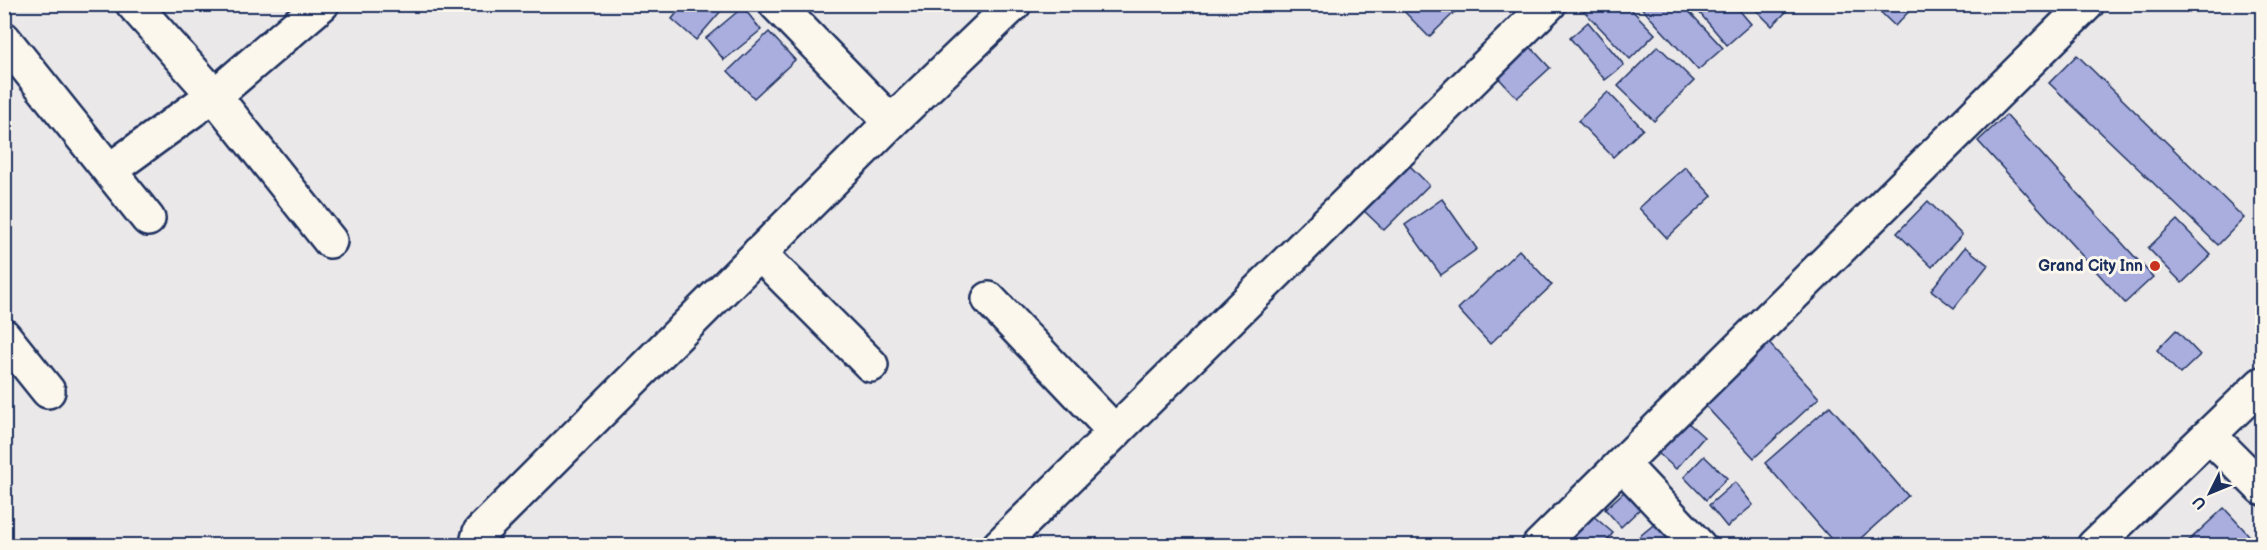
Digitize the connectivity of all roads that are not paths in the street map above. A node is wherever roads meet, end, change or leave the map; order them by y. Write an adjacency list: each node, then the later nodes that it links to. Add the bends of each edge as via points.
1 (133, 4): 8 (street)
2 (322, 4): 8 (street)
3 (776, 4): 9 (street)
4 (1014, 4): 9 (street)
5 (1549, 4): 19 (street)
6 (2087, 4): 21 (street)
7 (4, 39): 10 (street)
8 (213, 94): 10 (street); 12 (street)
9 (891, 122): 13 (street)
10 (110, 170): 11 (street)
11 (148, 219)
12 (330, 241)
13 (759, 253): 16 (street); 23 (street, via 480,532)
14 (989, 299): 19 (street)
15 (4, 336): 18 (street)
16 (871, 365)
17 (2262, 384): 20 (street)
18 (48, 391)
19 (1115, 432): 24 (street)
20 (2210, 436): 22 (street); 27 (street)
21 (1622, 464): 25 (street); 26 (street)
22 (2262, 488)
23 (480, 542)
24 (999, 546)
25 (1539, 546)
26 (1699, 546)
27 (2094, 546)

